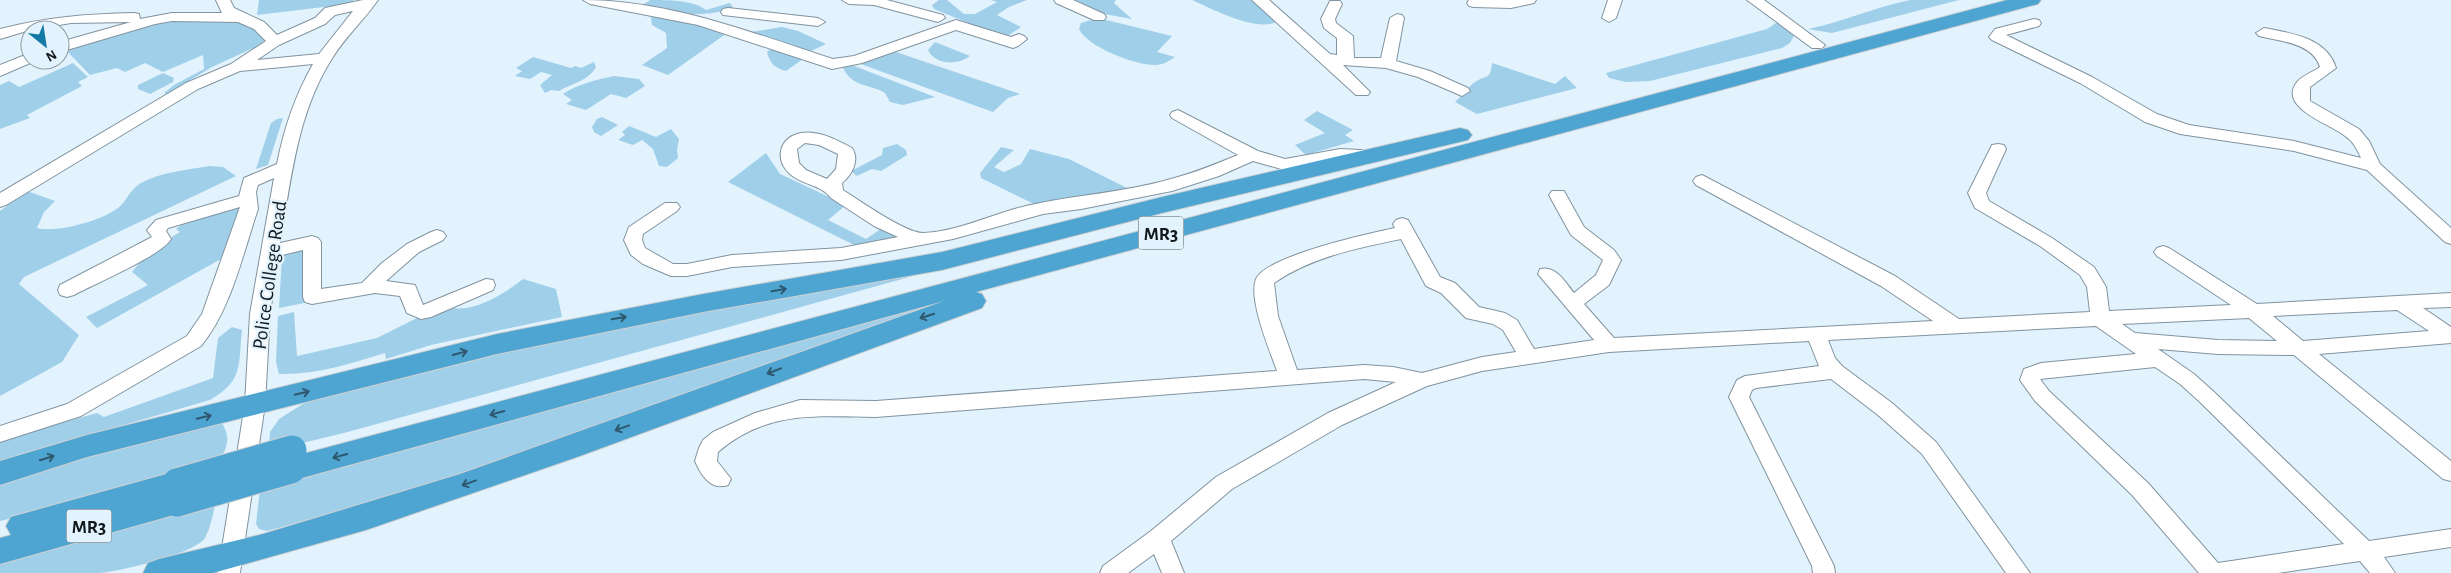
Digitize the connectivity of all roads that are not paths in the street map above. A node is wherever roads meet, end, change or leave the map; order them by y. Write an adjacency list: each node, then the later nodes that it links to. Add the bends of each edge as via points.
1 (223, 0): 17 (street, via 228,11)
2 (597, 0): 22 (street)
3 (750, 0): 15 (street)
4 (849, 0): 18 (street, via 874,1)
5 (1061, 0): 16 (street)
6 (1259, 0): 30 (street, via 1277,12)
7 (1529, 0): 12 (street, via 1511,4)
8 (1615, 0): 20 (street)
9 (1754, 0): 29 (street)
10 (1982, 0): 29 (highway, MR3)
11 (369, 2): 27 (street, via 330,11 320,21); 31 (street, Police College Road)
12 (1474, 3)
13 (1335, 4): 32 (street, via 1328,19 1330,25 1345,36)
14 (2032, 11): 43 (highway, MR3); 44 (street, via 1997,37 2053,63 2159,122 2186,130 2322,152)
15 (728, 12): 22 (street); 23 (street)
16 (1099, 16)
17 (237, 18): 21 (street); 27 (street, via 264,29)
18 (938, 18)
19 (1397, 18): 34 (street)
20 (1609, 18)
21 (153, 20): 25 (street, via 136,16 71,19); 28 (street)
22 (701, 21): 26 (street, via 832,64 857,60 956,25 1013,43)
23 (818, 22)
24 (2264, 33): 44 (street, via 2297,40 2323,55 2328,68 2303,85 2300,95 2303,104 2358,137)
25 (0, 34)
26 (1019, 39)
27 (274, 42): 35 (street)
28 (70, 44)
29 (1817, 45): 40 (highway, MR3)
30 (1326, 57): 32 (street); 38 (street)
31 (324, 58): 35 (street); 45 (street, Police College Road, via 307,89)
32 (1347, 61): 34 (street)
33 (20, 62): 36 (street)
34 (1387, 63): 37 (street, via 1424,74)
35 (237, 67): 51 (street, via 192,86)
36 (0, 71)
37 (1462, 91)
38 (1362, 92)
39 (1178, 115): 42 (street)
40 (1536, 116): 43 (highway); 80 (highway, MR3)
41 (1998, 149): 67 (street, via 1977,192 1980,203 2087,271 2099,298)
42 (1252, 155): 46 (street); 55 (street, via 1172,185 1081,204 1043,208)
43 (1374, 165): 46 (highway); 80 (highway, MR3, one-way to 80); 90 (highway, one-way to 90, via 864,338 418,502)
44 (2373, 166): 54 (street)
45 (284, 167): 50 (street, via 250,182); 56 (street, Police College Road)
46 (1295, 168): 58 (highway)
47 (1702, 181): 68 (street, via 1888,281)
48 (832, 188): 55 (street, via 870,216)
49 (1558, 195): 64 (street, via 1577,231 1612,260 1606,278 1597,288)
50 (248, 199): 62 (street, via 162,224 156,230 162,239); 79 (street, via 248,208 212,314 194,341 74,410)
51 (0, 201)
52 (671, 207): 55 (street, via 635,231 633,240 637,251 670,270 732,261 841,254)
53 (437, 236): 61 (street, via 413,248)
54 (2451, 238)
55 (924, 240): 58 (street)
56 (269, 252): 61 (street, via 312,242 312,298); 78 (street, Police College Road, via 260,314)
57 (2164, 252): 66 (street)
58 (942, 261): 78 (highway, one-way to 58, via 594,323)
59 (1548, 274): 64 (street)
60 (486, 285): 61 (street, via 422,312 414,308 408,290)
61 (371, 286)
62 (67, 290)
63 (2451, 300): 65 (street)
64 (1574, 302): 71 (street)
65 (2400, 302): 66 (street); 72 (street, via 2451,336)
66 (2254, 311): 67 (street); 72 (street)
67 (2100, 319): 68 (street); 70 (street)
68 (1956, 327): 69 (street)
69 (1816, 335): 71 (street); 75 (street, via 1827,362)
70 (2130, 339): 72 (street, via 2218,347); 74 (street)
71 (1609, 345): 73 (street)
72 (2299, 348): 82 (street)
73 (1529, 357): 76 (street, via 1510,325 1498,318 1476,315 1448,288 1434,281 1404,228 1326,252 1274,273 1265,280 1264,290); 77 (street, via 1482,364)
74 (2159, 359): 88 (street, via 2207,397); 96 (street, via 2041,370 2031,374 2030,380 2042,396 2164,514)
75 (1835, 371): 94 (street, via 1752,381 1744,385 1739,397); 95 (street, via 1929,448)
76 (1289, 376): 77 (street, via 1364,372); 83 (street, via 876,409 801,408 777,413 730,432 713,443 706,454 706,462)
77 (1422, 380): 86 (street, via 1335,419 1281,448 1224,483)
78 (255, 404): 81 (highway, one-way to 78, via 87,446); 90 (street, Police College Road)
79 (0, 434)
80 (292, 460): 84 (highway, MR3, bridge)
81 (0, 473)
82 (2451, 473)
83 (720, 479)
84 (177, 492): 85 (highway, MR3); 89 (highway, MR3)
85 (0, 532)
86 (1159, 538): 92 (street); 93 (street)
87 (2451, 538): 88 (street)
88 (2363, 550): 96 (street); 97 (street)
89 (0, 551)
90 (230, 565): 91 (highway)
91 (159, 573)
92 (1111, 573)
93 (1173, 573)
94 (1824, 573)
95 (2019, 573)
96 (2213, 573)
97 (2384, 573)

